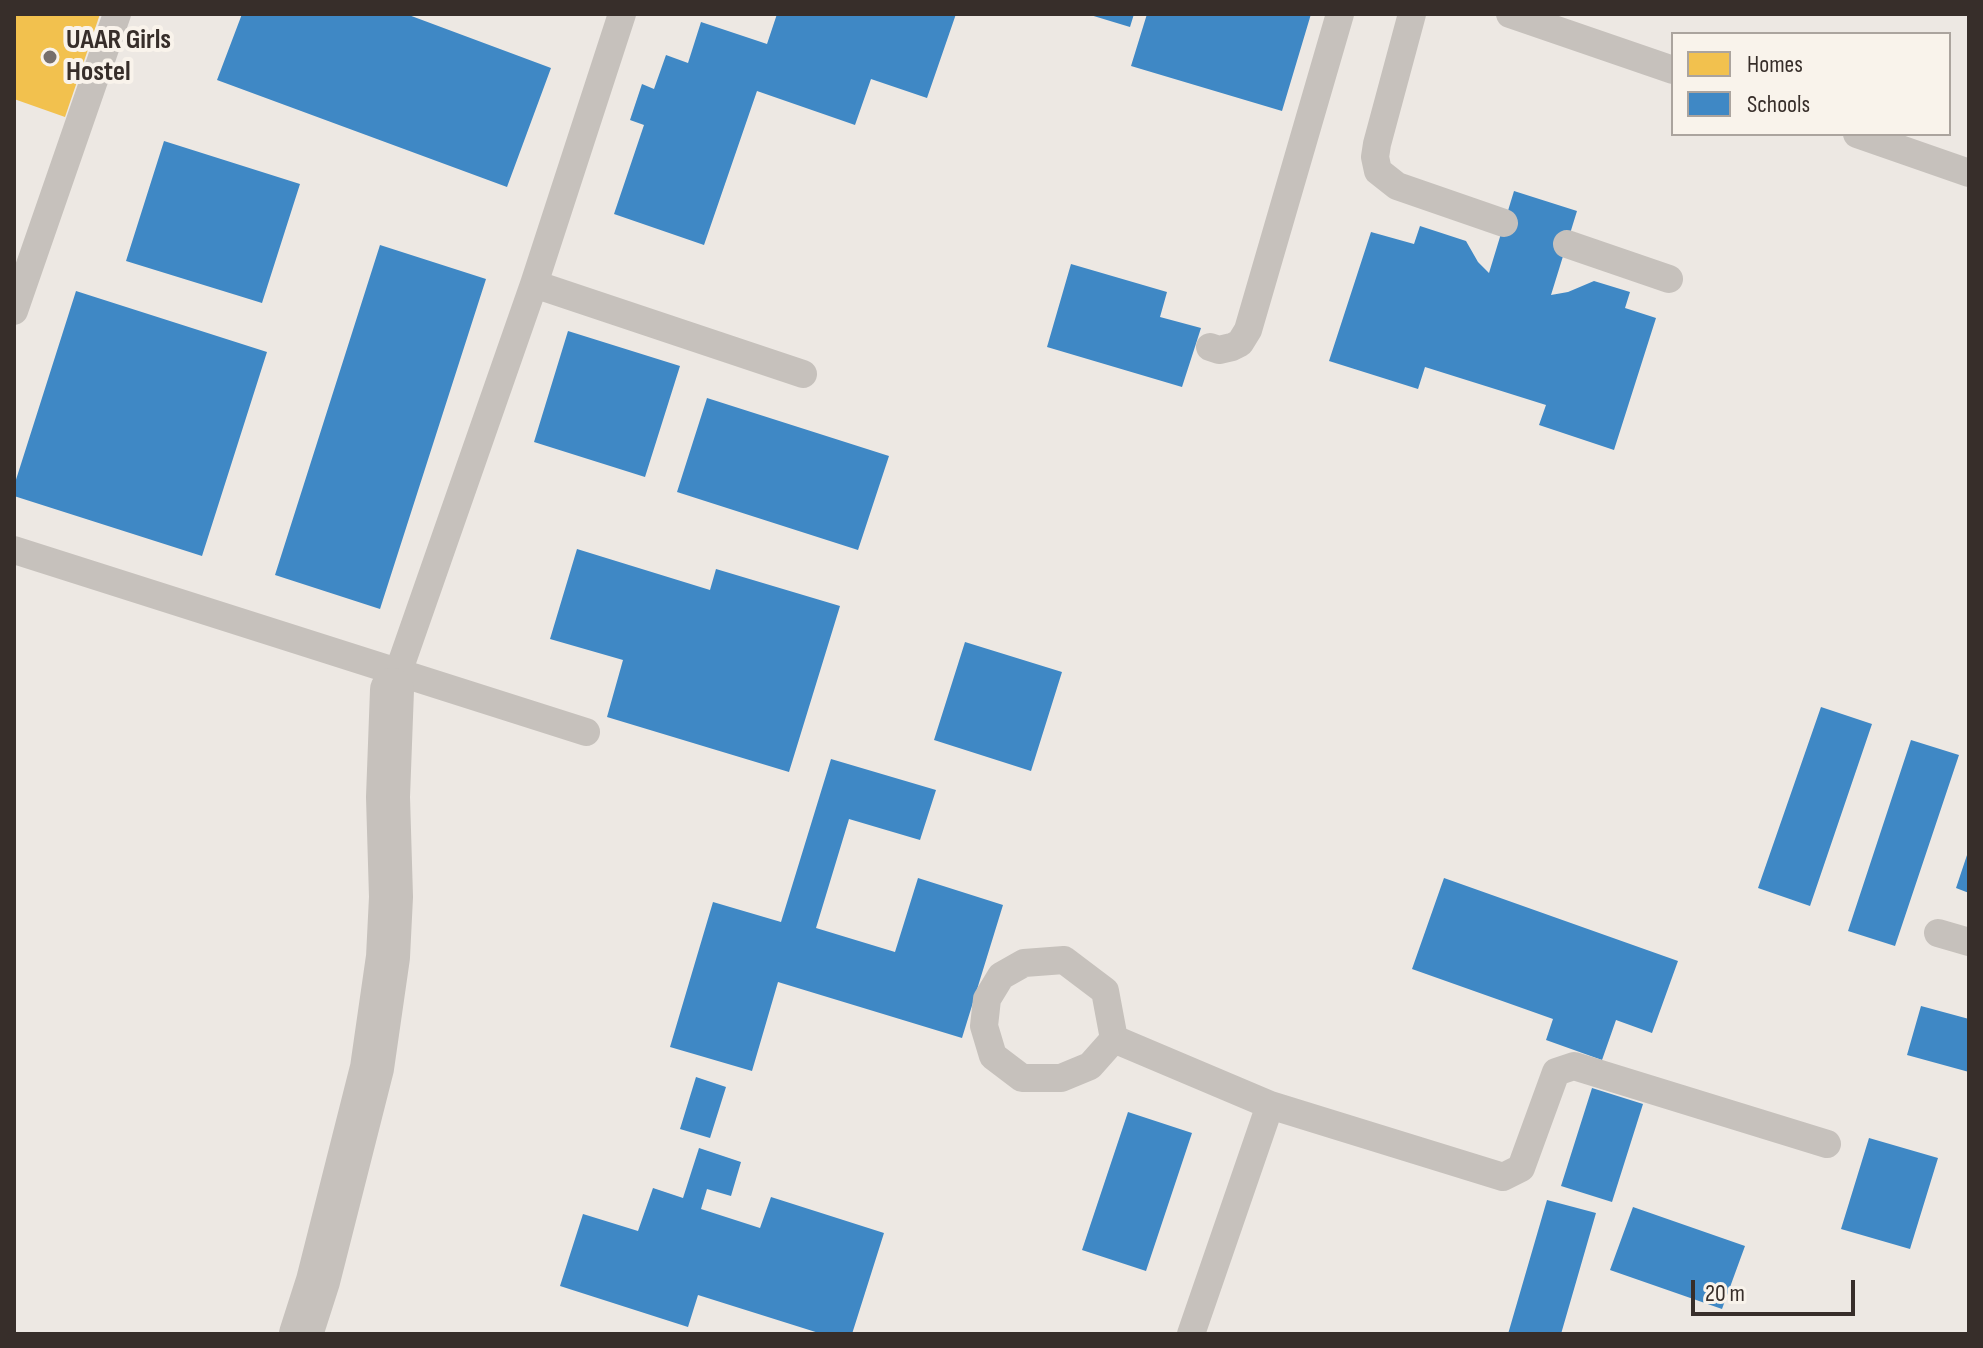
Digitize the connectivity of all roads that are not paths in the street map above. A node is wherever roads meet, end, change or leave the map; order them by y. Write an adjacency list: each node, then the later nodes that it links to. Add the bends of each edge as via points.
1 (117, 14): 13 (lane)
2 (622, 14): 12 (lane)
3 (1340, 14): 14 (lane, via 1248,330 1232,347)
4 (1412, 14): 9 (lane, via 1377,144 1378,171 1397,186)
5 (1510, 14): 6 (lane)
6 (1671, 69)
7 (1863, 136): 8 (lane)
8 (1969, 173)
9 (1504, 223)
10 (1567, 244): 11 (lane)
11 (1669, 279)
12 (534, 284): 15 (lane); 17 (lane)
13 (14, 311)
14 (1210, 347)
15 (803, 374)
16 (14, 550): 17 (lane)
17 (394, 681): 18 (lane); 24 (street, via 388,957 372,1068)
18 (586, 732)
19 (1938, 933): 20 (lane)
20 (1969, 942)
21 (1114, 1039): 21 (lane, via 1105,991 1064,960 1024,963 1001,976 987,999 984,1026 993,1056 1022,1078 1061,1078 1090,1066); 22 (lane)
22 (1270, 1105): 23 (lane, via 1503,1177 1521,1168 1556,1072 1574,1066); 25 (lane)
23 (1827, 1144)
24 (301, 1334)
25 (1191, 1334)

